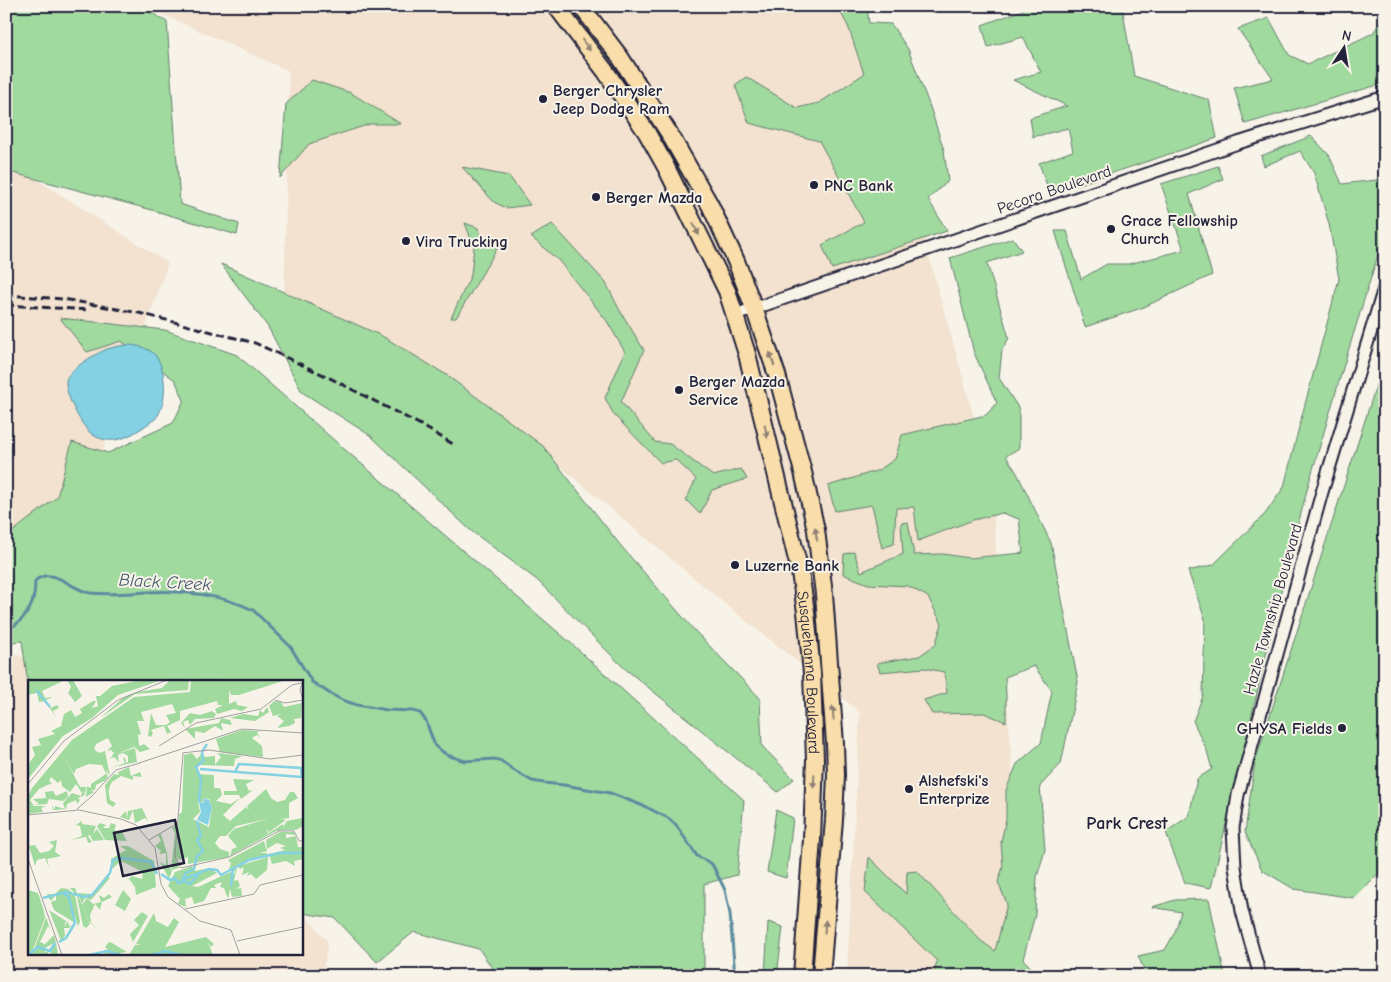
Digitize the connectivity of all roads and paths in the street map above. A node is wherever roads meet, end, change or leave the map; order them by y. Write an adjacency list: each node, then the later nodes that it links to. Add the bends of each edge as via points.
1 (556, 6): 6 (highway, Susquehanna Boulevard, one-way to 6, via 606,72 647,134 727,291)
2 (581, 6): 5 (highway, Susquehanna Boulevard, via 620,57 710,204)
3 (1385, 97): 5 (street, Pecora Boulevard, via 1238,143)
4 (1385, 285): 9 (street, Hazle Township Boulevard, via 1319,501 1238,795 1233,828 1235,867 1242,910)
5 (754, 308): 6 (street, Pecora Boulevard); 8 (highway, Susquehanna Boulevard, one-way to 5, via 836,775 824,594 816,530 803,472 777,375)
6 (735, 315): 7 (highway, Susquehanna Boulevard, one-way to 7, via 748,354 800,572 810,647 815,760)
7 (802, 976)
8 (821, 976)
9 (1260, 976)

